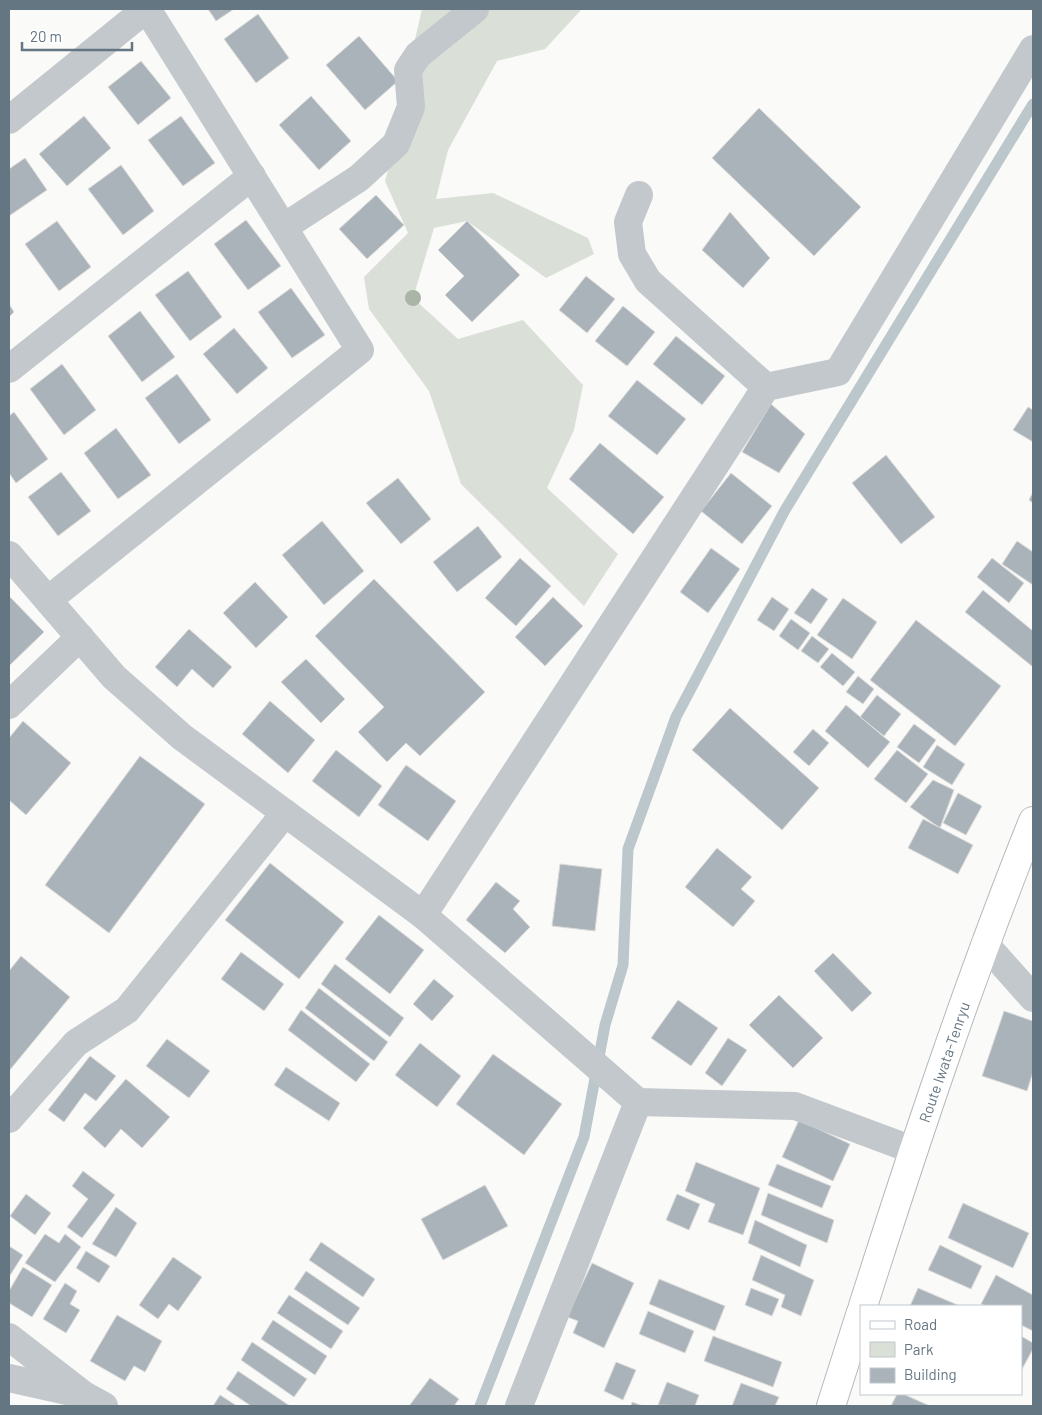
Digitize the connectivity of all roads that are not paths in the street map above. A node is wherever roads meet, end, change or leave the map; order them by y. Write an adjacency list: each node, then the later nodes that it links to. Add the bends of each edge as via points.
1 (147, 9): 4 (street); 5 (street)
2 (476, 9): 7 (street, via 418,55 408,70 411,107 396,144 359,178)
3 (1033, 49): 9 (street, via 838,372)
4 (9, 120)
5 (252, 176): 7 (street); 8 (street)
6 (640, 195): 9 (street, via 628,222 632,254 648,281)
7 (284, 227): 11 (street, via 360,350)
8 (9, 370)
9 (766, 387): 16 (street)
10 (9, 555): 11 (street)
11 (48, 600): 12 (street)
12 (80, 637): 13 (street); 14 (street, via 114,677 182,738)
13 (9, 705)
14 (285, 814): 16 (street); 20 (street, via 127,1010 76,1043)
15 (1033, 821): 17 (main road, Route Iwata-Tenryu)
16 (423, 915): 19 (street)
17 (985, 944): 18 (street); 21 (main road, Route Iwata-Tenryu)
18 (1033, 998)
19 (638, 1102): 21 (street, via 795,1106); 27 (street)
20 (9, 1119)
21 (913, 1150): 22 (main road, Route Iwata-Tenryu)
22 (863, 1305)
23 (860, 1315): 28 (main road)
24 (9, 1337): 26 (street)
25 (9, 1379): 26 (street)
26 (94, 1401)
27 (519, 1406)
28 (831, 1406)

